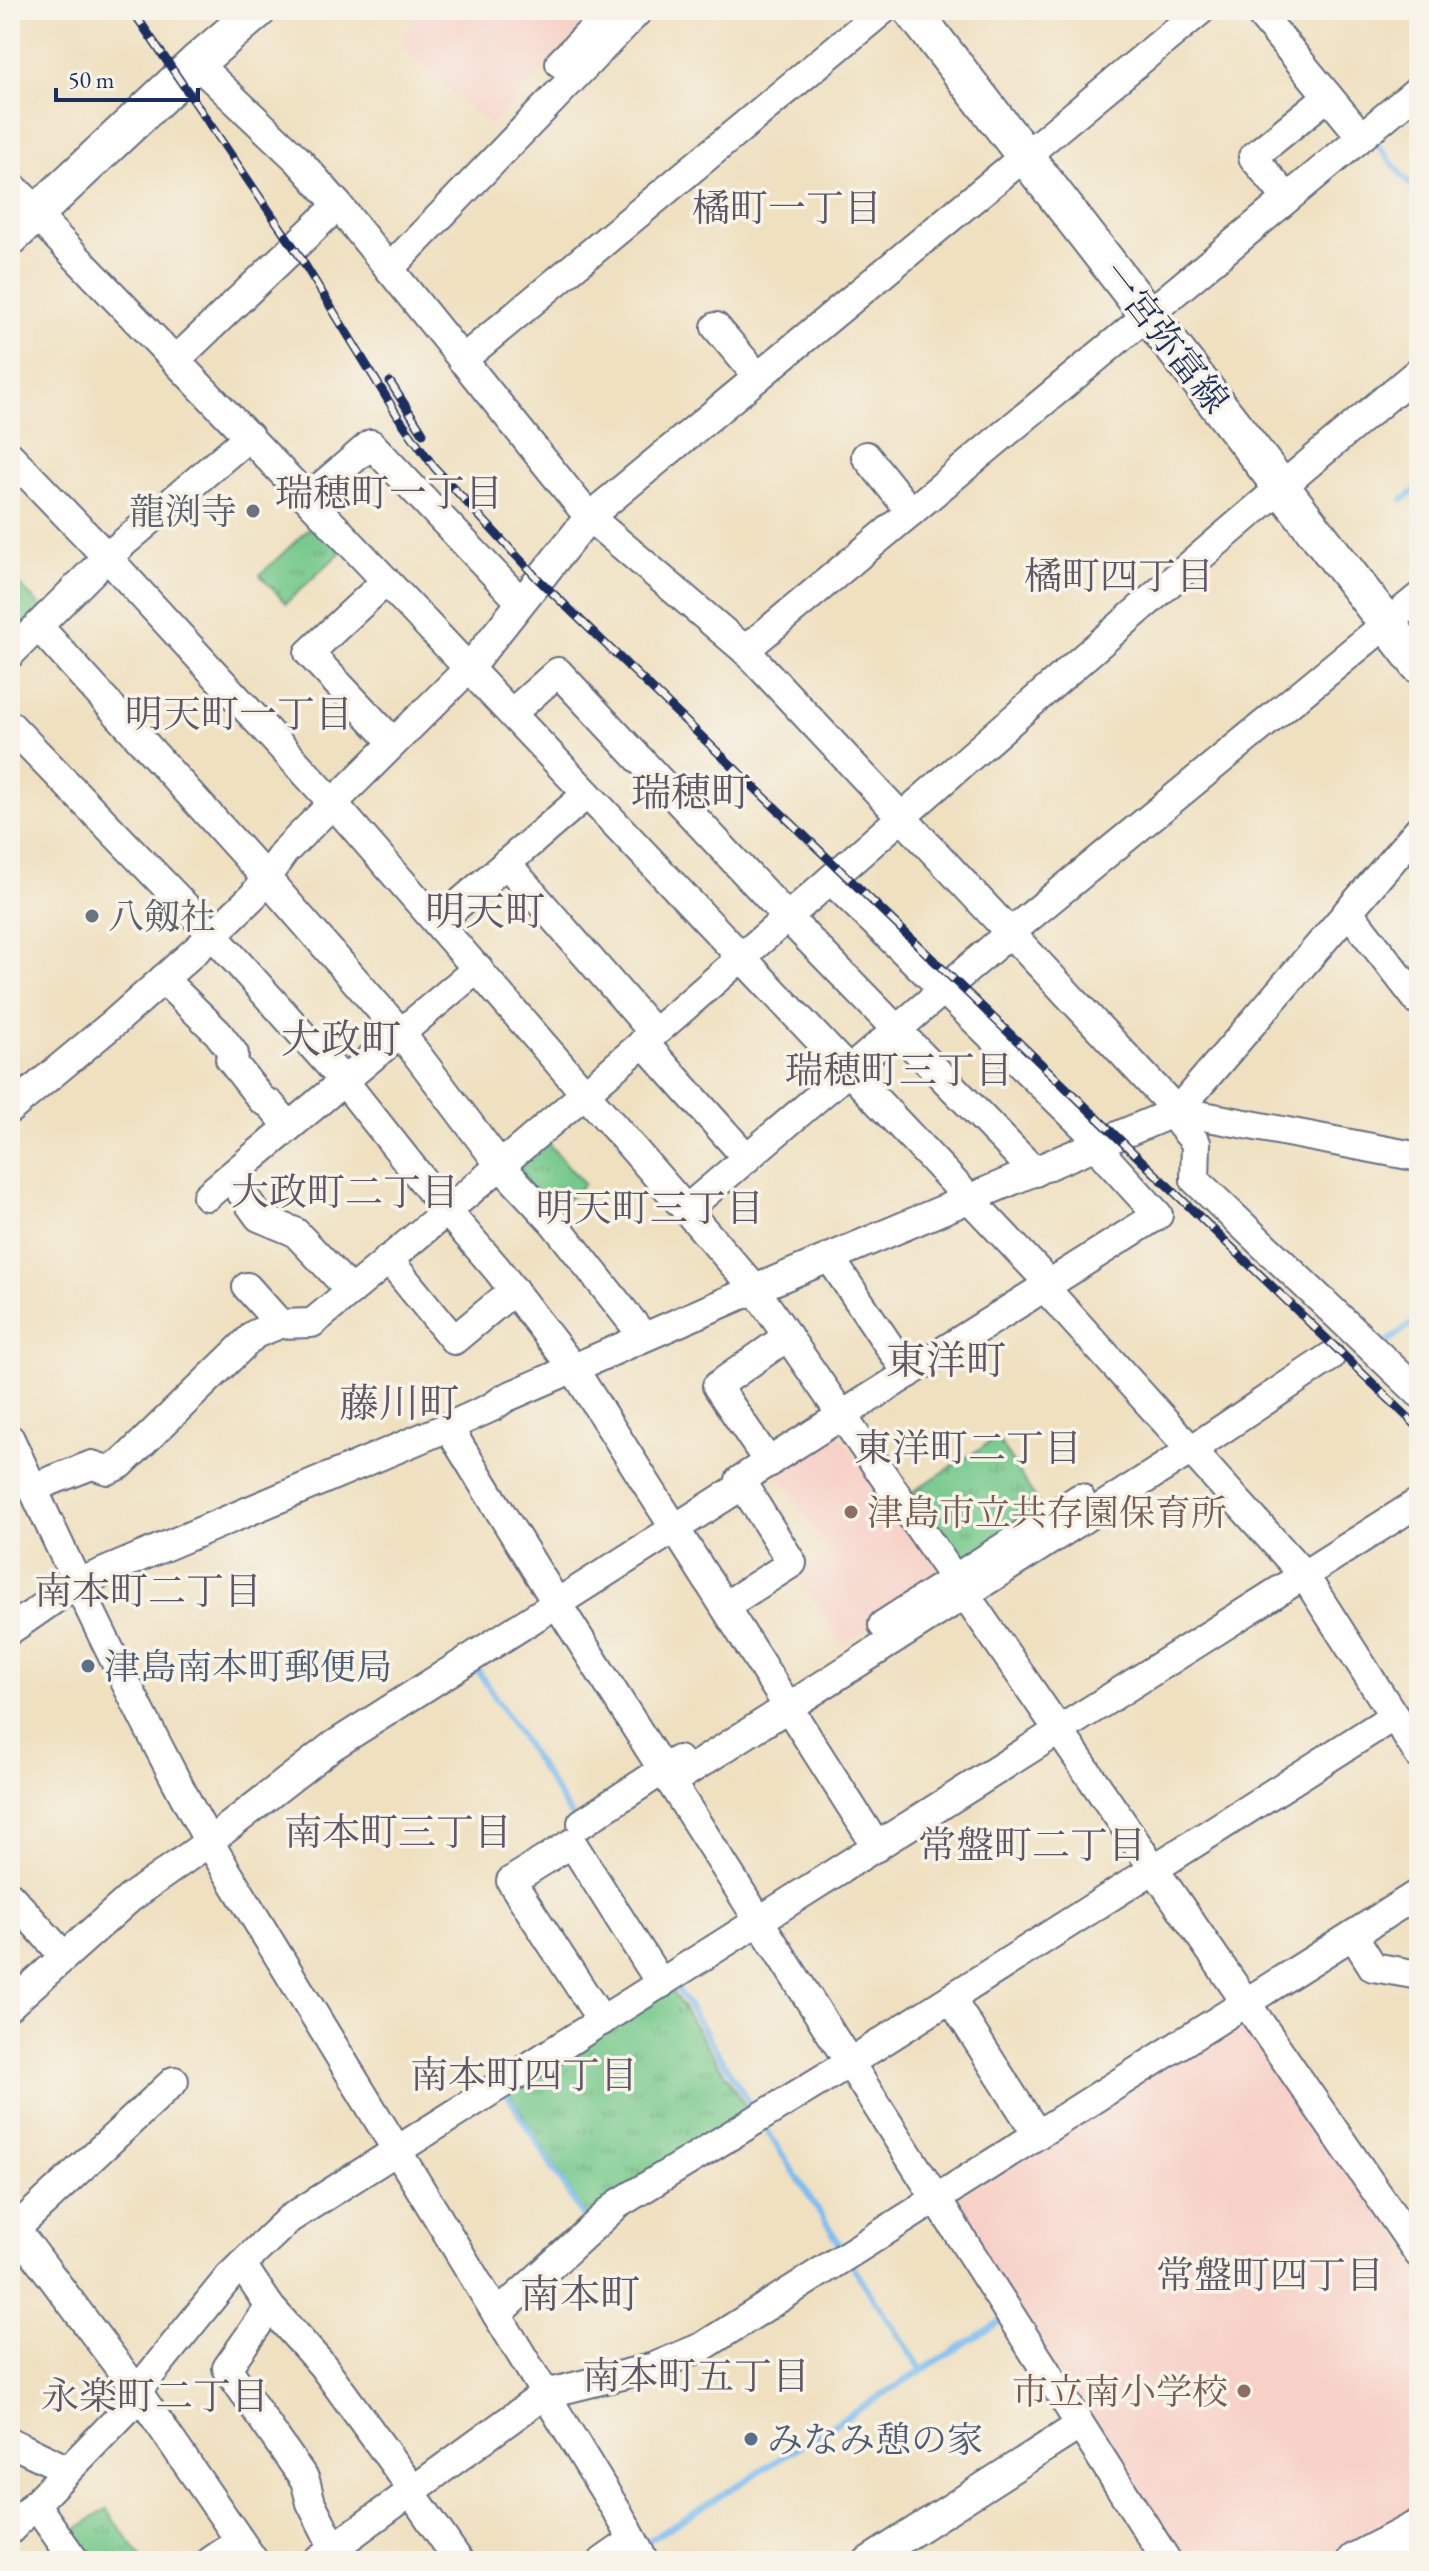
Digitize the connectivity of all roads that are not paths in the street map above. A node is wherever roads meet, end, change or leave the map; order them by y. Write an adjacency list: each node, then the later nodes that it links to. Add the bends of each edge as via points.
1 (258, 10): 8 (main road)
2 (612, 10): 16 (street)
3 (639, 10): 16 (street)
4 (883, 10): 20 (street)
5 (912, 10): 12 (main road, 一宮弥富線)
6 (1201, 10): 12 (street)
7 (1257, 10): 9 (street)
8 (196, 63): 14 (street); 15 (main road)
9 (1328, 96): 11 (street); 13 (street, via 1253,157)
10 (1415, 100): 11 (street)
11 (1361, 136): 13 (street)
12 (1026, 156): 17 (main road, 一宮弥富線); 22 (street)
13 (1286, 197): 17 (street)
14 (338, 205): 16 (street); 19 (street)
15 (18, 214): 19 (street)
16 (383, 262): 20 (street)
17 (1148, 314): 26 (main road, 一宮弥富線); 28 (street)
18 (716, 327): 22 (street)
19 (176, 360): 23 (street)
20 (462, 360): 29 (street)
21 (1419, 371): 26 (street)
22 (758, 377): 29 (street)
23 (249, 436): 27 (street); 30 (street)
24 (10, 456): 30 (street)
25 (866, 456): 28 (street)
26 (1280, 486): 34 (main road, 一宮弥富線); 45 (street)
27 (308, 498): 31 (street); 33 (street, via 371,444)
28 (911, 512): 36 (street)
29 (589, 517): 33 (street); 36 (street)
30 (107, 557): 35 (street); 44 (street)
31 (386, 581): 39 (street); 42 (street, via 309,653)
32 (1419, 597): 34 (street)
33 (520, 601): 39 (street)
34 (1387, 624): 38 (main road, 一宮弥富線); 53 (street)
35 (38, 626): 37 (street); 48 (street)
36 (745, 650): 45 (street)
37 (10, 654)
38 (1419, 665)
39 (469, 668): 40 (street); 42 (street)
40 (512, 713): 43 (street); 51 (street, via 558,672)
41 (10, 725): 54 (street)
42 (393, 742): 44 (street)
43 (587, 794): 47 (street); 55 (street)
44 (333, 803): 48 (street); 52 (street)
45 (903, 817): 49 (street); 53 (street)
46 (1419, 829): 50 (street)
47 (506, 863): 52 (street); 62 (street)
48 (266, 878): 54 (street); 61 (street)
49 (831, 880): 51 (street); 58 (street)
50 (1348, 911): 59 (street); 67 (street)
51 (787, 917): 55 (street); 60 (street)
52 (438, 922): 56 (street)
53 (1011, 932): 58 (street); 67 (street)
54 (213, 935): 57 (street); 64 (street)
55 (741, 956): 62 (street); 63 (street)
56 (478, 968): 61 (street); 65 (street)
57 (163, 979): 66 (street); 68 (street, via 218,1033 234,1054 230,1059)
58 (944, 990): 60 (street); 69 (street)
59 (1419, 1002)
60 (897, 1030): 63 (street); 73 (street)
61 (400, 1032): 64 (street); 72 (street)
62 (648, 1038): 65 (street); 71 (street)
63 (849, 1071): 71 (street); 76 (street)
64 (343, 1080): 68 (street); 78 (street)
65 (586, 1092): 72 (street); 77 (street)
66 (10, 1109)
67 (1177, 1111): 69 (street); 70 (street); 92 (street, via 1180,1124 1196,1143 1195,1180)
68 (289, 1126): 74 (street)
69 (1099, 1145): 73 (street); 81 (street, via 1158,1215)
70 (1419, 1157)
71 (747, 1158): 77 (street)
72 (500, 1165): 78 (street); 88 (street, via 554,1223)
73 (1035, 1172): 76 (street)
74 (230, 1177): 75 (street); 85 (street, via 259,1217 295,1232)
75 (207, 1196)
76 (970, 1199): 79 (street); 81 (street)
77 (687, 1209): 83 (street)
78 (446, 1210): 80 (street); 84 (street)
79 (830, 1258): 83 (street); 91 (street)
80 (388, 1259): 84 (street, via 454,1340); 85 (street)
81 (1047, 1286): 91 (street); 96 (street)
82 (247, 1287): 86 (street)
83 (755, 1289): 87 (street); 88 (street)
84 (514, 1290): 90 (street)
85 (351, 1291): 86 (street, via 312,1323)
86 (280, 1324): 99 (street, via 255,1334 121,1464 108,1470 92,1465)
87 (788, 1336): 93 (street); 97 (street, via 717,1386)
88 (644, 1337): 90 (street)
89 (1330, 1357): 96 (street)
90 (573, 1368): 94 (street); 101 (street)
91 (908, 1374): 93 (street)
92 (1419, 1393)
93 (843, 1415): 97 (street); 104 (street)
94 (448, 1427): 103 (street); 105 (street)
95 (10, 1439): 99 (street)
96 (1185, 1443): 102 (street); 104 (street)
97 (769, 1463): 98 (street, via 740,1480)
98 (743, 1485): 101 (street); 106 (street, via 792,1563)
99 (32, 1488): 103 (street)
100 (1419, 1502): 102 (street)
101 (676, 1527): 105 (street); 106 (street)
102 (1304, 1575): 109 (street); 110 (street)
103 (76, 1584): 107 (street); 114 (street)
104 (960, 1587): 108 (street); 110 (street)
105 (556, 1602): 112 (street); 114 (street, via 331,1747)
106 (725, 1606): 108 (street)
107 (10, 1630)
108 (784, 1700): 112 (street); 115 (street)
109 (1394, 1716): 111 (street); 116 (street)
110 (1059, 1731): 115 (street); 116 (street)
111 (1419, 1755)
112 (667, 1776): 113 (street); 119 (street)
113 (582, 1823)
114 (209, 1842): 121 (street, via 130,1898); 131 (street)
115 (877, 1847): 119 (street)
116 (1153, 1869): 124 (street); 125 (street)
117 (1419, 1893): 120 (street)
118 (10, 1896): 121 (street)
119 (760, 1921): 123 (street); 128 (street)
120 (1353, 1935): 122 (street, via 1373,1967); 125 (street)
121 (64, 1956): 126 (street)
122 (1419, 1975)
123 (661, 1984): 127 (street); 127 (street, via 572,1843 511,1881)
124 (951, 1999): 128 (street); 130 (street)
125 (1245, 2002): 130 (street); 134 (street)
126 (10, 2005)
127 (602, 2021): 131 (street)
128 (849, 2063): 132 (street); 137 (street, via 618,2204)
129 (174, 2081): 133 (street)
130 (1037, 2134): 132 (street)
131 (398, 2150): 135 (street, via 289,2219); 137 (street)
132 (936, 2199): 139 (street, via 702,2347 654,2367); 140 (street)
133 (12, 2228): 138 (street)
134 (1419, 2254)
135 (242, 2265): 136 (street); 138 (street)
136 (270, 2307): 143 (street, via 323,2366); 148 (street, via 227,2368 305,2480)
137 (497, 2315): 139 (street)
138 (138, 2394): 142 (street); 147 (street)
139 (545, 2394): 143 (street); 149 (street)
140 (1080, 2425): 154 (street); 155 (street)
141 (10, 2442): 142 (street)
142 (68, 2470): 144 (street)
143 (412, 2491): 148 (street); 152 (street)
144 (35, 2504): 146 (street); 150 (street)
145 (1419, 2528): 156 (main road)
146 (10, 2530)
147 (247, 2551): 151 (street)
148 (325, 2554)
149 (637, 2554): 153 (street)
150 (75, 2561)
151 (211, 2561)
152 (459, 2561)
153 (603, 2561)
154 (868, 2561)
155 (1167, 2561)
156 (1356, 2561)

